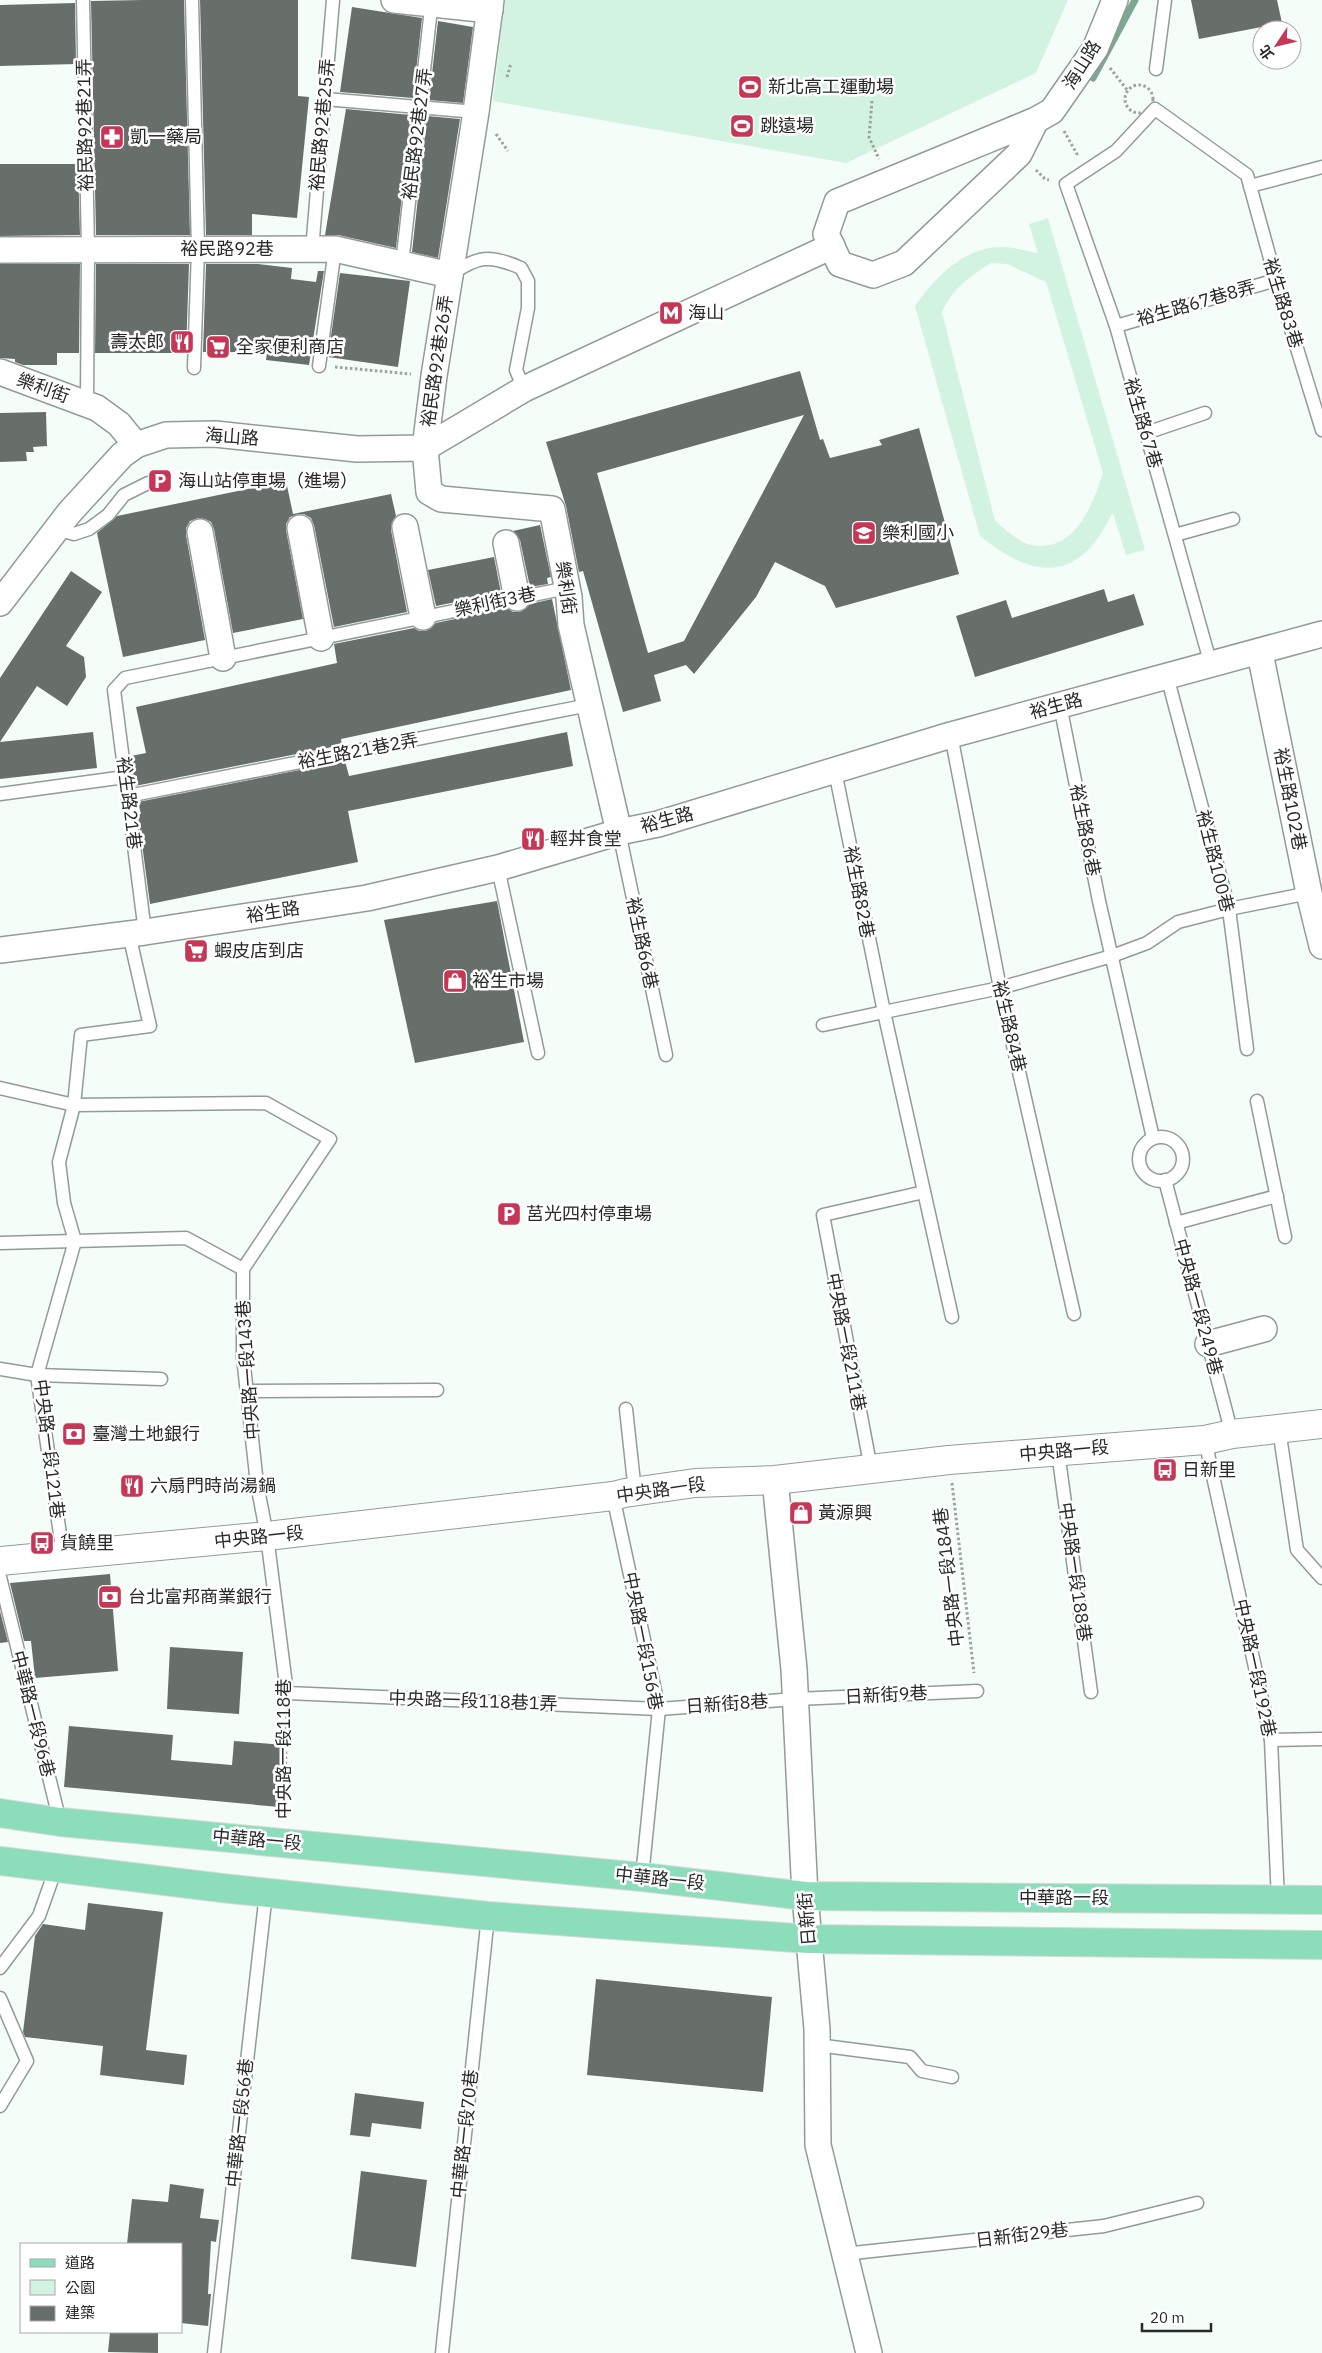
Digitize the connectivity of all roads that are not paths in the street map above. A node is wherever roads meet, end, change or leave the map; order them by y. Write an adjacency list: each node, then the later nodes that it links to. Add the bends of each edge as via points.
1 (83, 0): 19 (lane, 裕民路92巷21弄)
2 (192, 0): 17 (lane)
3 (333, 0): 10 (lane, 裕民路92巷25弄)
4 (394, 0): 7 (street)
5 (1115, 0): 13 (street, 海山路, via 1095,50)
6 (1165, 0): 9 (lane)
7 (432, 2): 8 (street); 11 (lane, 裕民路92巷27弄)
8 (491, 5): 12 (street, 裕民路92巷26弄)
9 (1156, 69)
10 (324, 99): 11 (lane); 20 (lane, 裕民路92巷25弄)
11 (420, 106): 12 (lane); 21 (lane, 裕民路92巷27弄)
12 (476, 112): 22 (street, 裕民路92巷26弄)
13 (1044, 115): 16 (street, via 837,202 826,234); 16 (street, 海山路, via 1020,154 904,263 873,275 840,264)
14 (1322, 167): 15 (lane)
15 (1249, 180): 23 (lane, 裕生路83巷); 24 (lane, 裕生路67巷, via 1155,109 1116,151 1066,184)
16 (832, 246): 28 (street, 海山路)
17 (198, 249): 19 (street, 裕民路92巷); 20 (street, 裕民路92巷); 26 (lane)
18 (0, 250): 19 (street, 裕民路92巷)
19 (88, 250): 29 (lane, 裕民路92巷21弄)
20 (323, 250): 21 (street, 裕民路92巷); 25 (lane, 裕民路92巷25弄)
21 (402, 264): 22 (street, 裕民路92巷)
22 (450, 275): 28 (lane, via 477,259 505,261 521,268 528,281 528,308 516,370); 34 (street, 裕民路92巷26弄)
23 (1276, 280): 24 (lane, 裕生路67巷8弄); 31 (lane, 裕生路83巷)
24 (1116, 326): 32 (lane, 裕生路67巷)
25 (319, 366)
26 (194, 368)
27 (0, 372): 29 (street, 樂利街)
28 (524, 389): 34 (street, 海山路)
29 (86, 403): 33 (street, 樂利街, via 119,424)
30 (1205, 413): 32 (lane)
31 (1322, 430)
32 (1146, 433): 41 (lane, 裕生路67巷)
33 (136, 445): 34 (street, 海山路, via 166,435 215,434 358,449); 39 (street, 海山路, via 105,472)
34 (425, 448): 43 (street, 樂利街, via 429,492 441,499 552,509)
35 (148, 483): 39 (lane, via 124,495 108,515 89,529 74,534)
36 (1233, 520): 41 (lane)
37 (405, 527): 46 (street)
38 (300, 528): 48 (street)
39 (58, 529): 45 (street, 海山路)
40 (200, 532): 50 (street)
41 (1176, 535): 51 (lane, 裕生路67巷)
42 (506, 543): 44 (street)
43 (567, 588): 44 (lane, 樂利街3巷); 54 (street, 樂利街, via 571,625)
44 (517, 598): 46 (lane, 樂利街3巷)
45 (0, 603)
46 (423, 617): 48 (lane, 樂利街3巷)
47 (1322, 634): 49 (street, 裕生路)
48 (321, 638): 50 (lane, 樂利街3巷)
49 (1260, 652): 51 (street, 裕生路); 63 (street, 裕生路102巷)
50 (223, 658): 53 (lane, 樂利街3巷)
51 (1211, 664): 52 (street, 裕生路)
52 (1167, 676): 55 (street, 裕生路); 64 (lane, 裕生路100巷)
53 (125, 678): 58 (lane, 裕生路21巷, via 114,690)
54 (589, 705): 60 (lane, 裕生路21巷2弄); 61 (street, 樂利街)
55 (1060, 705): 56 (street, 裕生路); 68 (lane, 裕生路86巷)
56 (951, 736): 57 (street, 裕生路); 69 (lane, 裕生路84巷)
57 (835, 771): 61 (street, 裕生路, via 658,824); 70 (lane, 裕生路82巷)
58 (125, 777): 59 (lane); 60 (lane, 裕生路21巷)
59 (0, 794)
60 (128, 796): 65 (lane, 裕生路21巷)
61 (619, 832): 62 (street, 裕生路); 74 (lane, 裕生路66巷)
62 (498, 868): 65 (street, 裕生路, via 367,898); 73 (lane)
63 (1315, 892): 64 (lane); 66 (street, 裕生路102巷)
64 (1228, 909): 68 (lane, via 1178,922 1147,943); 72 (lane, 裕生路100巷)
65 (137, 933): 67 (street, 裕生路); 77 (lane, via 150,1026 81,1035)
66 (1322, 946)
67 (0, 950)
68 (1112, 956): 69 (lane); 78 (lane)
69 (1000, 988): 70 (lane); 87 (lane, 裕生路84巷)
70 (884, 1012): 71 (lane); 80 (lane, 裕生路82巷)
71 (823, 1024)
72 (1247, 1049)
73 (538, 1053)
74 (666, 1055)
75 (0, 1088): 77 (lane)
76 (1257, 1101): 81 (lane)
77 (74, 1105): 84 (lane, via 60,1162 64,1203); 86 (lane, via 266,1103 330,1139)
78 (1153, 1138): 79 (lane, via 1140,1154 1141,1167 1150,1178); 79 (lane, via 1174,1141 1182,1153 1177,1174)
79 (1165, 1180): 82 (lane, 中央路一段249巷)
80 (924, 1192): 88 (lane, 裕生路82巷); 102 (lane, 中央路一段211巷, via 823,1216)
81 (1277, 1196): 82 (lane); 83 (lane)
82 (1176, 1223): 90 (lane, 中央路一段249巷)
83 (1285, 1237)
84 (75, 1241): 85 (lane); 86 (lane, via 186,1238); 92 (lane, 中央路一段121巷)
85 (0, 1243)
86 (243, 1269): 95 (lane, 中央路一段143巷, via 243,1356)
87 (1074, 1314)
88 (952, 1317)
89 (1264, 1328): 90 (street)
90 (1208, 1344): 99 (lane, 中央路一段249巷)
91 (0, 1369): 92 (lane)
92 (37, 1375): 93 (lane); 106 (lane, 中央路一段121巷)
93 (161, 1379)
94 (438, 1390): 95 (lane)
95 (247, 1391): 105 (lane, 中央路一段143巷, via 257,1484)
96 (626, 1409): 104 (lane, 中央路一段156巷)
97 (1322, 1424): 98 (street, 中央路一段)
98 (1279, 1429): 99 (street, 中央路一段); 109 (lane, via 1297,1550)
99 (1232, 1434): 100 (street, 中央路一段)
100 (1205, 1440): 101 (street, 中央路一段); 116 (lane, 中央路一段192巷)
101 (1058, 1452): 102 (street, 中央路一段); 111 (lane, 中央路一段188巷)
102 (872, 1469): 103 (street, 中央路一段)
103 (774, 1480): 104 (street, 中央路一段, via 695,1483); 113 (street, 日新街)
104 (624, 1494): 105 (street, 中央路一段); 114 (lane, 中央路一段156巷)
105 (267, 1536): 106 (street, 中央路一段); 112 (lane, 中央路一段118巷)
106 (63, 1555): 107 (street, 中央路一段)
107 (0, 1561)
108 (0, 1577): 118 (lane, 中華路一段96巷)
109 (1322, 1578)
110 (976, 1691): 113 (lane, 日新街9巷)
111 (1091, 1692)
112 (287, 1693): 114 (lane, 中央路一段118巷1弄)
113 (796, 1699): 114 (lane, 日新街8巷); 123 (street, 日新街)
114 (659, 1709): 121 (lane, 中央路一段156巷)
115 (1322, 1738): 116 (lane)
116 (1271, 1740): 124 (lane, 中央路一段192巷)
117 (0, 1814): 118 (main road, 中華路一段)
118 (60, 1822): 121 (main road, 中華路一段)
119 (0, 1861): 120 (main road)
120 (56, 1868): 122 (main road); 129 (lane, via 39,1916)
121 (642, 1877): 123 (main road, 中華路一段)
122 (266, 1892): 126 (main road); 136 (lane, 中華路一段56巷)
123 (805, 1896): 124 (main road, 中華路一段); 127 (street, 日新街)
124 (1278, 1900): 125 (main road, 中華路一段)
125 (1322, 1900)
126 (488, 1916): 127 (main road); 137 (lane, 中華路一段70巷)
127 (809, 1939): 128 (main road); 131 (street, 日新街)
128 (1322, 1944)
129 (0, 1968)
130 (0, 1998): 133 (lane, via 27,2061)
131 (817, 2045): 132 (lane, via 910,2057 922,2071); 135 (street, 日新街, via 818,2145)
132 (952, 2076)
133 (0, 2106)
134 (1197, 2203): 135 (lane, 日新街29巷, via 1104,2226)
135 (844, 2254): 138 (street, 日新街)
136 (214, 2353)
137 (442, 2353)
138 (868, 2353)

